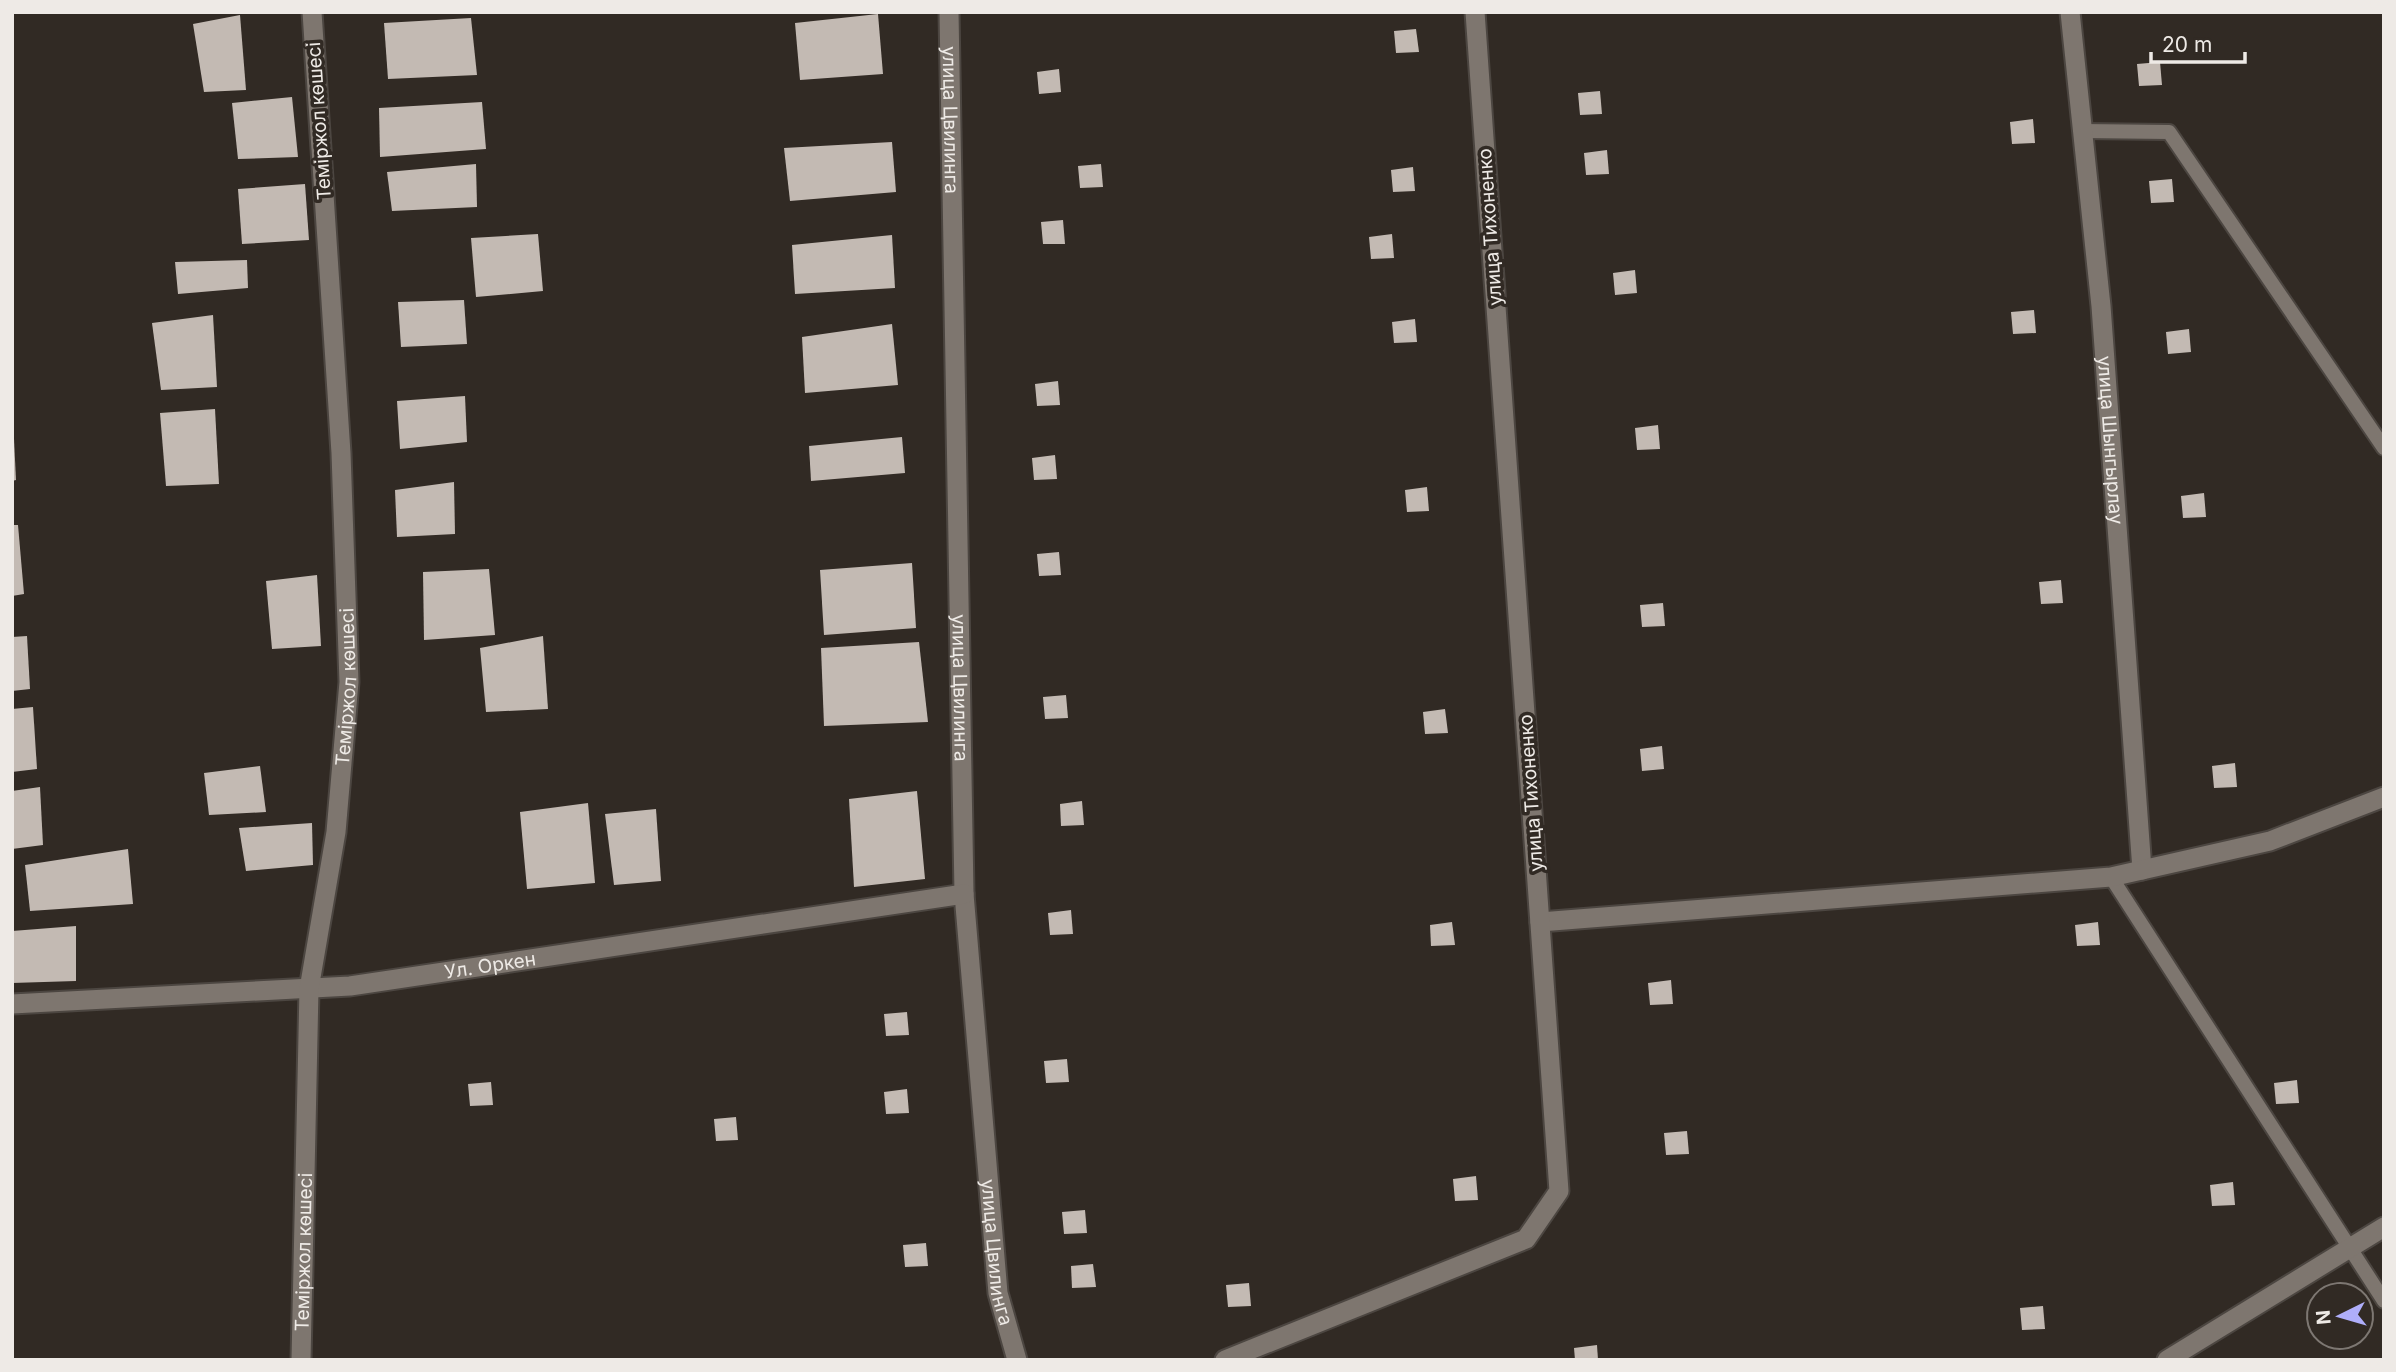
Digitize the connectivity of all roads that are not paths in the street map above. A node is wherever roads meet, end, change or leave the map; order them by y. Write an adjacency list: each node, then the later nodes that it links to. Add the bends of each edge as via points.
1 (312, 12): 12 (street, Теміржол көшесі, via 341,453 349,682 336,832)
2 (949, 12): 10 (street, улица Цвилинга)
3 (1475, 12): 11 (street, улица Тихоненко)
4 (2070, 12): 5 (street, улица Шынгырлау)
5 (2082, 131): 6 (lane, via 2169,132); 8 (street, улица Шынгырлау, via 2101,306)
6 (2384, 448)
7 (2384, 797): 8 (street, via 2270,841)
8 (2142, 870): 9 (street)
9 (2111, 877): 11 (street); 15 (lane)
10 (964, 894): 12 (street, Ул. Оркен); 18 (street, улица Цвилинга, via 998,1293)
11 (1540, 922): 19 (street, улица Тихоненко, via 1559,1192 1526,1239)
12 (309, 989): 13 (street, Ул. Оркен); 17 (street, Теміржол көшесі)
13 (12, 1004)
14 (2384, 1227): 15 (street)
15 (2351, 1248): 16 (lane); 20 (street)
16 (2384, 1301)
17 (302, 1360)
18 (1017, 1360)
19 (1225, 1360)
20 (2167, 1360)

